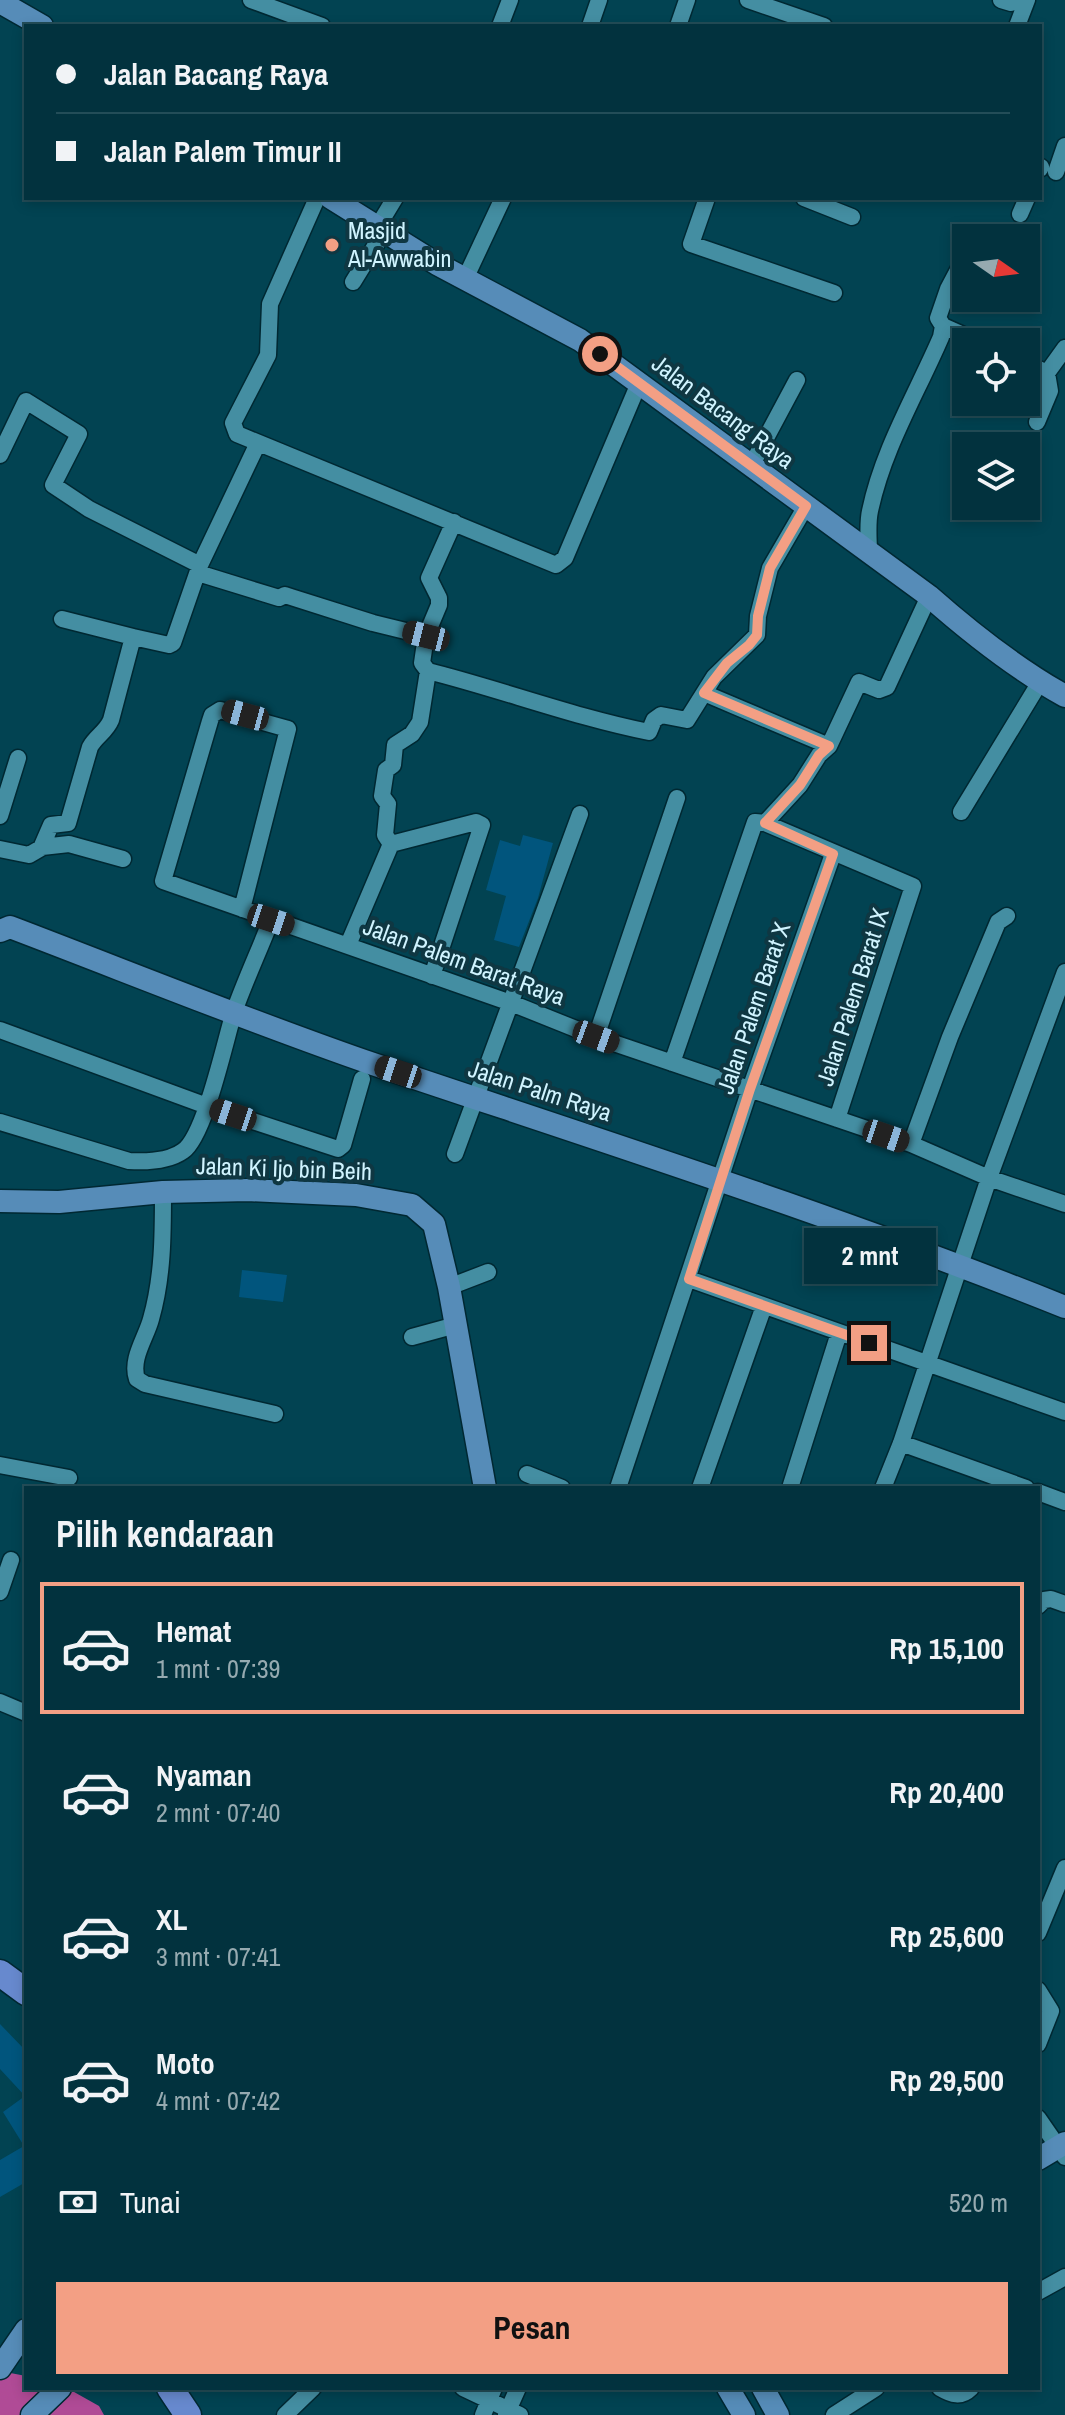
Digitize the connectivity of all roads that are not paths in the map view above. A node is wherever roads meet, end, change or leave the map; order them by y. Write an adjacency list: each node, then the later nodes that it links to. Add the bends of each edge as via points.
1 (251, 0): 10 (street)
2 (599, 0): 12 (street)
3 (687, 0): 13 (street)
4 (748, 0): 8 (street)
5 (505, 1): 11 (street)
6 (1013, 1): 16 (street)
7 (0, 2): 9 (street)
8 (774, 4): 14 (street); 15 (street)
9 (38, 24)
10 (317, 24)
11 (500, 24)
12 (591, 24)
13 (679, 24)
14 (767, 24)
15 (819, 24)
16 (1017, 24)
17 (1065, 146): 18 (street)
18 (1048, 170)
19 (316, 200): 39 (street, via 270,304 268,355 233,423 237,434)
20 (334, 200): 26 (street, Jalan Bacang Raya)
21 (394, 200): 26 (street)
22 (502, 200): 27 (street)
23 (706, 200): 30 (street, via 691,244)
24 (809, 200): 25 (street)
25 (852, 217)
26 (382, 228): 27 (street, Jalan Bacang Raya); 29 (street)
27 (465, 279): 37 (street, Jalan Bacang Raya, via 580,340)
28 (952, 281): 31 (street, via 938,318)
29 (353, 282)
30 (834, 293)
31 (943, 326): 32 (street); 44 (street, via 880,476 869,513)
32 (952, 330)
33 (1065, 348): 35 (street)
34 (1040, 370): 35 (street)
35 (1047, 373): 38 (street, via 1050,391)
36 (797, 380): 41 (street)
37 (639, 383): 41 (street, Jalan Bacang Raya); 43 (street, via 563,561 552,564)
38 (1037, 422)
39 (258, 443): 43 (street); 45 (street)
40 (0, 455): 45 (street, via 26,401 79,434 53,485)
41 (751, 466): 42 (street, Jalan Bacang Raya)
42 (806, 506): 44 (street, Jalan Bacang Raya); 52 (street, via 770,568 757,635)
43 (454, 522): 48 (street, via 431,571 439,605)
44 (869, 554): 46 (street, Jalan Bacang Raya)
45 (199, 569): 48 (street, via 279,598); 49 (street, via 172,645)
46 (929, 596): 51 (street, Jalan Bacang Raya, via 974,636); 54 (street, via 887,687 879,690 859,682)
47 (62, 619): 49 (street)
48 (426, 636): 50 (street, via 422,663)
49 (133, 637): 62 (street, via 111,720 87,753 70,819 49,827)
50 (428, 671): 52 (street, via 649,732 661,715 687,720); 61 (street, via 420,722 395,745 393,765 386,770 382,796 388,804 385,835)
51 (1040, 682): 53 (street, Jalan Bacang Raya); 57 (street)
52 (704, 693): 54 (street)
53 (1064, 694)
54 (829, 746): 60 (street)
55 (18, 758): 59 (street)
56 (677, 798): 76 (street)
57 (961, 812)
58 (580, 814): 73 (street)
59 (0, 816)
60 (765, 823): 64 (street); 77 (street, via 755,822)
61 (391, 844): 70 (street); 72 (street, via 476,822 482,825)
62 (42, 847): 63 (street, via 29,855); 65 (street, via 69,844)
63 (0, 849)
64 (833, 854): 79 (street, Jalan Palem Barat X); 82 (street, Jalan Palem Barat IX, via 913,889)
65 (123, 859)
66 (242, 909): 66 (street, Jalan Palem Barat Raya, via 288,729 225,710 210,721 163,881); 68 (street, Jalan Palem Barat Raya)
67 (1007, 916): 84 (street, via 998,922)
68 (271, 920): 70 (street, Jalan Palem Barat Raya); 74 (street)
69 (0, 931): 74 (street, Jalan Palm Raya, via 10,927)
70 (348, 945): 72 (street, Jalan Palem Barat Raya)
71 (1065, 972): 86 (street)
72 (432, 976): 73 (street, Jalan Palem Barat Raya)
73 (511, 1003): 76 (street, Jalan Palem Barat Raya); 80 (street)
74 (234, 1013): 80 (street, Jalan Palm Raya); 81 (street)
75 (0, 1030): 81 (street)
76 (596, 1037): 77 (street, Jalan Palem Barat Raya)
77 (672, 1063): 79 (street, Jalan Palem Barat Raya)
78 (362, 1079): 81 (street, via 338,1149)
79 (750, 1089): 82 (street, Jalan Palem Barat Raya); 87 (street, Jalan Palem Barat X)
80 (475, 1096): 85 (street); 87 (street, Jalan Palm Raya)
81 (207, 1106): 83 (street, via 182,1152 149,1162 115,1158)
82 (837, 1119): 84 (street, Jalan Palem Barat Raya)
83 (0, 1122)
84 (911, 1144): 86 (street, Jalan Palem Barat Raya)
85 (455, 1154)
86 (989, 1178): 90 (street, Jalan Palem Barat Raya); 91 (street)
87 (720, 1179): 91 (street, Jalan Palm Raya); 93 (street, Jalan Palem Barat X)
88 (163, 1192): 89 (street, Jalan Ki Ijo bin Beih, via 59,1202); 94 (street, Jalan Ki Ijo bin Beih, via 307,1192 412,1205 434,1224); 102 (street, via 158,1282 138,1354 137,1379)
89 (0, 1201)
90 (1065, 1204)
91 (958, 1265): 96 (street, Jalan Palm Raya); 100 (street)
92 (488, 1272): 94 (street)
93 (689, 1279): 95 (street); 109 (street, Jalan Palem Barat X)
94 (449, 1287): 97 (street, Jalan Ki Ijo bin Beih)
95 (764, 1306): 98 (street); 110 (street)
96 (1065, 1307)
97 (456, 1325): 99 (street); 107 (street, Jalan Ki Ijo bin Beih)
98 (839, 1333): 100 (street); 111 (street)
99 (412, 1337)
100 (927, 1362): 101 (street); 103 (street)
101 (1065, 1412)
102 (275, 1414)
103 (901, 1443): 112 (street); 113 (street)
104 (0, 1465): 106 (street)
105 (527, 1474): 108 (street)
106 (69, 1478)
107 (485, 1486)
108 (557, 1486)
109 (619, 1486)
110 (701, 1486)
111 (791, 1486)
112 (884, 1486)
113 (1020, 1486)
114 (1040, 1493): 115 (street)
115 (1065, 1502)
116 (11, 1560): 117 (street)
117 (0, 1592)
118 (1040, 1604): 119 (street, via 1051,1599)
119 (1065, 1604)
120 (0, 1702): 121 (street)
121 (24, 1712)
122 (1065, 1868): 123 (street)
123 (1061, 1886): 124 (street)
124 (1040, 1929)
125 (0, 1973): 126 (main road)
126 (24, 1991)
127 (1040, 1992): 128 (street)
128 (1058, 2008): 129 (street)
129 (1040, 2040)
130 (1040, 2122): 131 (street)
131 (1056, 2152)
132 (1065, 2277): 133 (street)
133 (1040, 2291)
134 (24, 2334): 135 (street)
135 (0, 2368)
136 (58, 2390): 148 (street)
137 (171, 2390): 149 (main road)
138 (311, 2390): 150 (street)
139 (467, 2390): 146 (street)
140 (517, 2390): 147 (street)
141 (729, 2390): 151 (street)
142 (764, 2390): 152 (street)
143 (873, 2390): 153 (street)
144 (944, 2390): 145 (street, via 955,2395)
145 (969, 2390)
146 (489, 2401): 147 (street)
147 (511, 2413)
148 (32, 2415)
149 (188, 2415)
150 (285, 2415)
151 (744, 2415)
152 (778, 2415)
153 (834, 2415)

